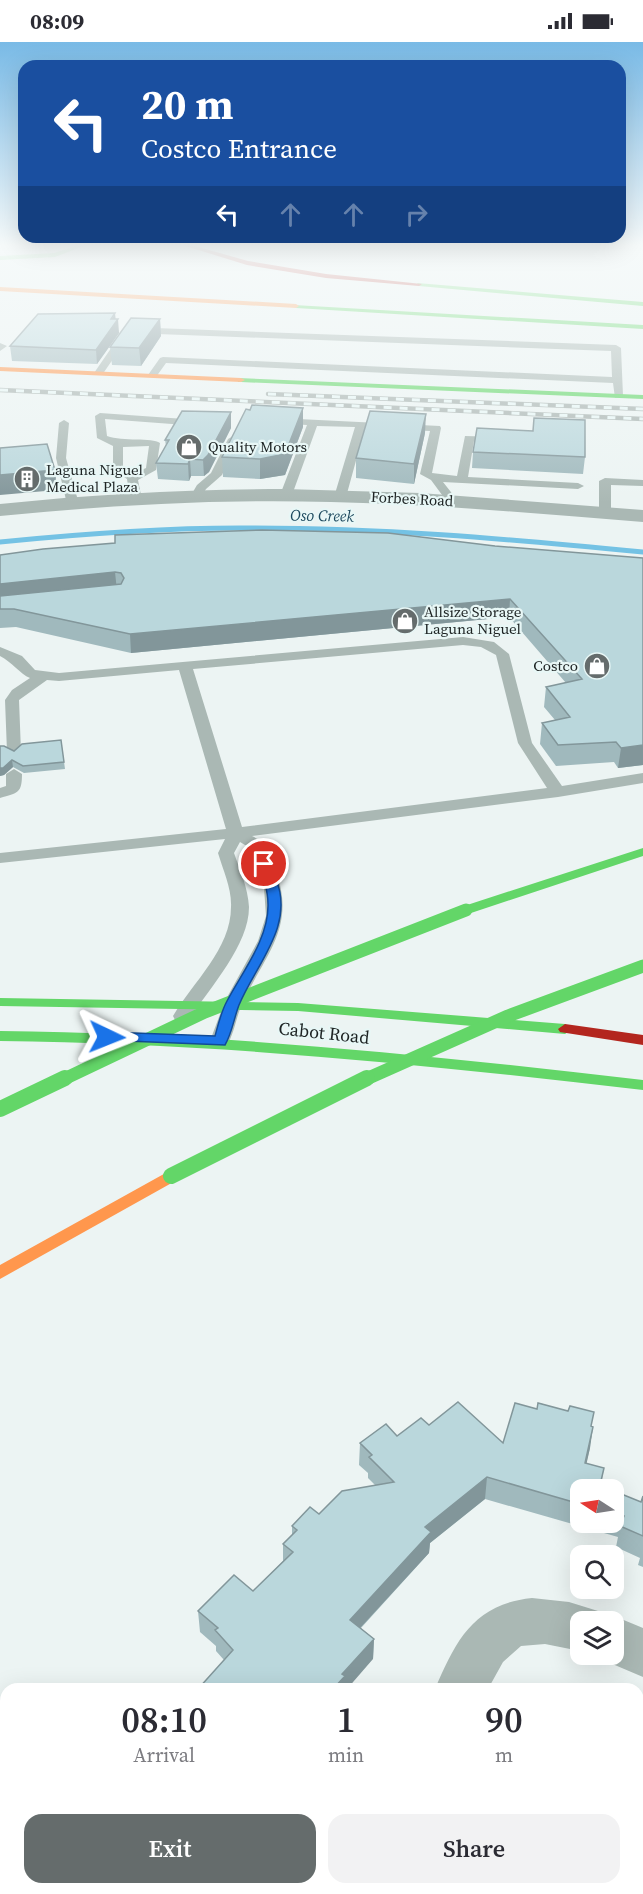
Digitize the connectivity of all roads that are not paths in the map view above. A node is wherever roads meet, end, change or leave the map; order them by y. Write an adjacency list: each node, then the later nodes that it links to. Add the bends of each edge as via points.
1 (128, 330): 6 (lane)
2 (132, 330): 3 (lane)
3 (353, 353): 4 (lane); 8 (lane); 8 (lane, via 616,348)
4 (335, 367): 7 (lane, via 163,360); 9 (lane)
5 (0, 369): 6 (main road)
6 (99, 373): 7 (main road)
7 (153, 375): 9 (main road)
8 (618, 380): 10 (lane)
9 (330, 383): 10 (main road)
10 (618, 396): 11 (main road)
11 (643, 397)
12 (265, 420): 13 (lane)
13 (313, 422): 16 (lane); 25 (lane)
14 (64, 423): 30 (lane, via 61,458)
15 (211, 423): 19 (lane, via 100,416 102,438)
16 (361, 424): 21 (lane, via 436,428 426,474); 26 (lane)
17 (239, 428): 27 (lane, via 216,475)
18 (513, 440): 22 (lane, via 469,438)
19 (118, 444): 20 (lane, via 118,469); 20 (lane, via 155,443 151,470)
20 (132, 478): 28 (lane)
21 (435, 478): 22 (lane); 29 (lane)
22 (462, 480): 24 (lane)
23 (643, 483): 32 (lane, via 605,481)
24 (578, 486)
25 (286, 495): 26 (street, Forbes Road); 27 (street, Forbes Road)
26 (340, 496): 29 (street, Forbes Road)
27 (196, 497): 28 (street, Forbes Road)
28 (136, 500): 30 (street, Forbes Road)
29 (452, 501): 32 (street, Forbes Road)
30 (73, 504): 31 (street, Forbes Road)
31 (0, 510)
32 (605, 513): 33 (street, Forbes Road)
33 (643, 516)
34 (0, 651): 36 (lane, via 31,674)
35 (185, 666): 36 (lane); 40 (lane, via 463,641 488,644 502,654 525,743); 42 (lane)
36 (43, 676): 37 (lane, via 12,700)
37 (14, 752)
38 (14, 774): 41 (lane, via 14,788)
39 (643, 778): 40 (lane)
40 (558, 792): 42 (lane)
41 (0, 793)
42 (236, 834): 44 (lane); 47 (lane, via 226,853 238,892 237,927 228,948); 48 (lane, via 256,845 272,884 275,903 274,921 263,948)
43 (643, 852): 54 (main road, bridge, via 466,910 205,1012)
44 (0, 858)
45 (643, 966): 55 (main road, bridge, via 508,1016 393,1065 171,1176)
46 (0, 1002): 47 (main road, Cabot Road)
47 (188, 1003): 48 (main road, Cabot Road); 50 (lane)
48 (232, 1004): 51 (main road, Cabot Road, via 531,1025); 52 (lane)
49 (0, 1036): 50 (main road, Cabot Road)
50 (170, 1039): 52 (main road, Cabot Road)
51 (643, 1040)
52 (220, 1041): 53 (main road, Cabot Road)
53 (643, 1085)
54 (0, 1109)
55 (0, 1273)
56 (570, 1626): 59 (street, via 548,1620 513,1623 489,1640)
57 (624, 1644): 58 (street)
58 (643, 1653)
59 (464, 1683)

